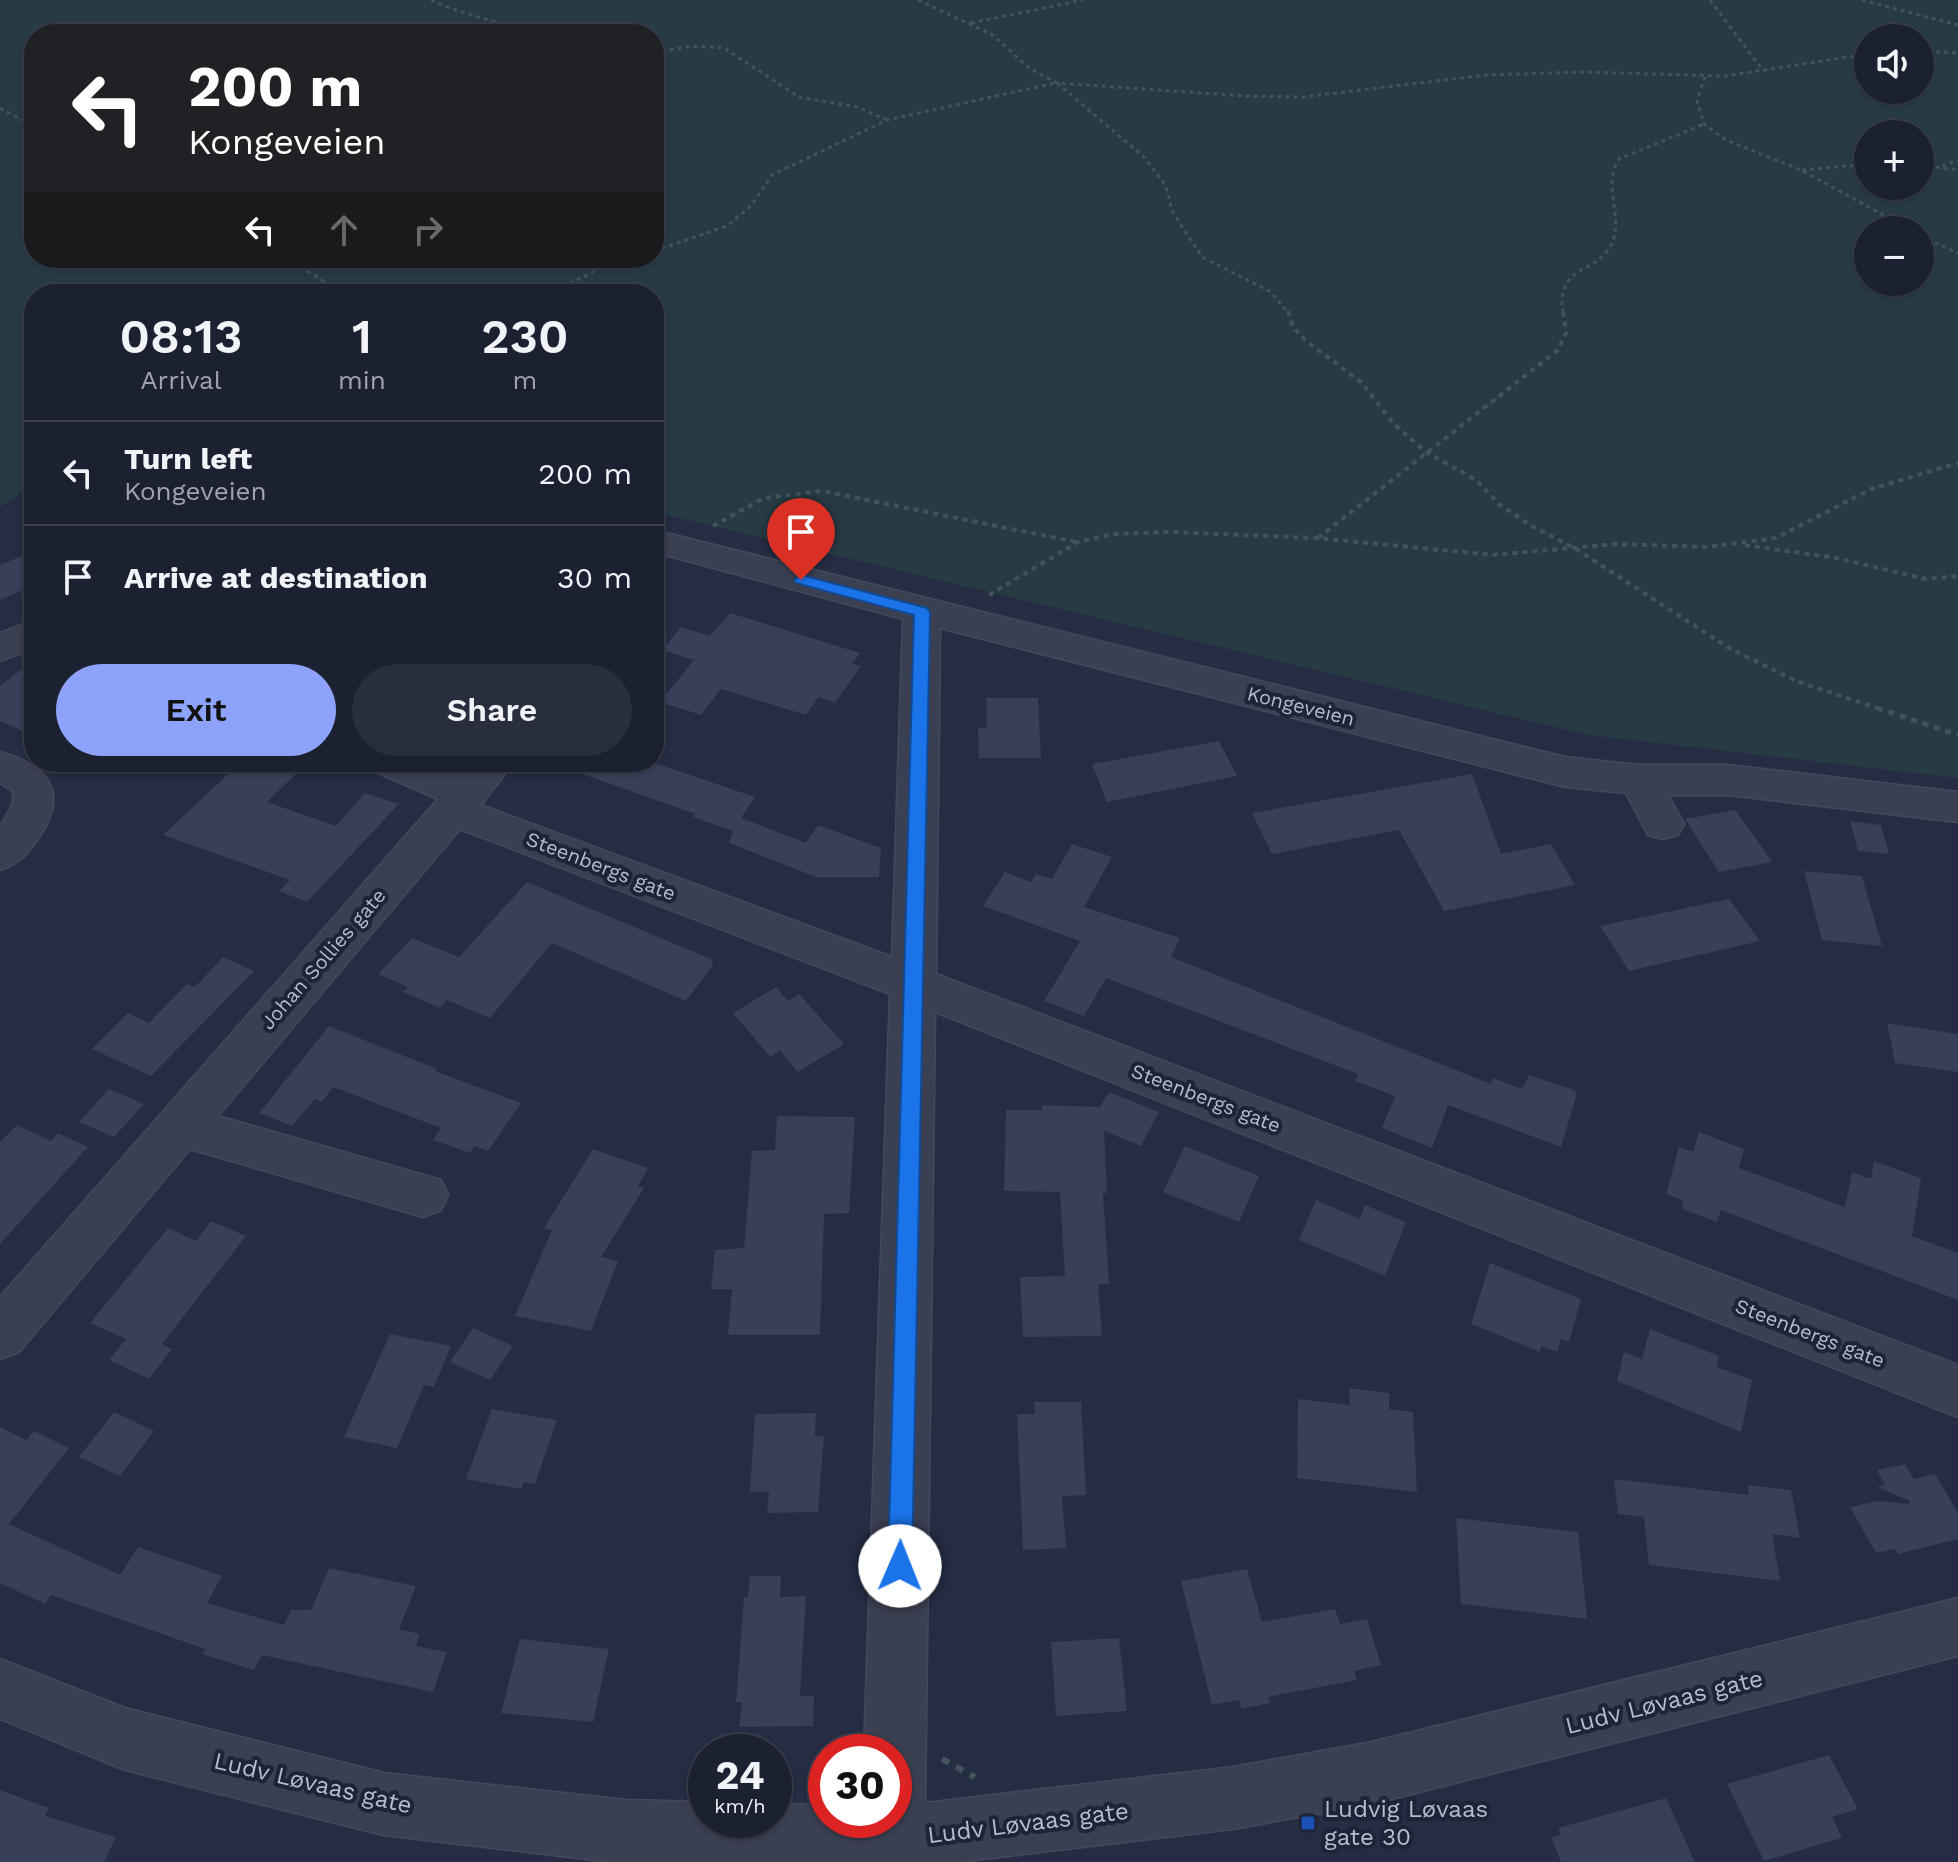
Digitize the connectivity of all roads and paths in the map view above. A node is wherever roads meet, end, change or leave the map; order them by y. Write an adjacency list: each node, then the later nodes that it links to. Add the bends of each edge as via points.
1 (431, 0): 7 (path)
2 (918, 0): 6 (path)
3 (1083, 0): 6 (path)
4 (1710, 0): 13 (path)
5 (1862, 0): 8 (path)
6 (970, 23): 15 (path, via 993,35 1039,76)
7 (506, 24)
8 (1958, 25)
9 (664, 51): 17 (path, via 724,48 799,97 857,107)
10 (1934, 52): 11 (path)
11 (1958, 53)
12 (1854, 56): 13 (path)
13 (1761, 68): 14 (path)
14 (1705, 77): 15 (path, via 1597,72 1486,75 1271,98); 19 (path, via 1697,101)
15 (1057, 83): 17 (path); 34 (path, via 1144,157 1166,186 1172,211 1202,257 1271,292 1305,340 1361,382 1393,423)
16 (0, 108): 18 (path)
17 (887, 120): 28 (path, via 772,175 751,206 727,226)
18 (24, 121)
19 (1704, 124): 24 (path, via 1726,140); 34 (path, via 1619,159 1611,172 1614,237 1602,257 1566,281 1560,294 1566,333 1558,350)
20 (1958, 160): 23 (path)
21 (1854, 165): 24 (path)
22 (1934, 166): 23 (path)
23 (1941, 166): 25 (path)
24 (1801, 170): 26 (path)
25 (1958, 170)
26 (1885, 216)
27 (1934, 242): 29 (path)
28 (664, 248)
29 (1958, 253)
30 (303, 268): 32 (path)
31 (601, 268): 33 (path)
32 (328, 284)
33 (569, 284)
34 (1426, 452): 36 (path); 40 (path, via 1476,480 1530,525)
35 (1958, 463): 38 (path, via 1871,489 1776,538)
36 (1317, 538): 37 (path, via 1171,532 1113,534); 40 (path, via 1460,554)
37 (1078, 542): 39 (path, via 858,497 787,490 746,503); 42 (path)
38 (1736, 544): 40 (path); 41 (path, via 1836,558 1926,579)
39 (667, 545): 42 (street, Kongeveien)
40 (1576, 549): 45 (path, via 1729,648 1783,675)
41 (1958, 576)
42 (937, 616): 48 (street, Kongeveien, via 1565,772); 53 (street)
43 (24, 637): 44 (street)
44 (0, 648)
45 (1958, 735)
46 (0, 766): 52 (street, via 27,781 34,796 31,819)
47 (420, 772): 49 (street)
48 (1639, 780): 50 (street, Kongeveien, via 1728,780); 51 (street)
49 (471, 789): 53 (street, Steenbergs gate); 54 (street, Johan Sollies gate)
50 (1958, 807)
51 (1663, 824)
52 (0, 854)
53 (914, 984): 57 (street, Steenbergs gate); 60 (street)
54 (179, 1125): 55 (street); 56 (street, Johan Sollies gate)
55 (423, 1195)
56 (0, 1335)
57 (1958, 1391)
58 (1958, 1627): 61 (street, Ludv Løvaas gate, via 1372,1773 1233,1798)
59 (0, 1689): 62 (street, Ludv Løvaas gate, via 125,1739 384,1804 626,1832)
60 (895, 1734)
61 (912, 1829)
62 (808, 1831)

